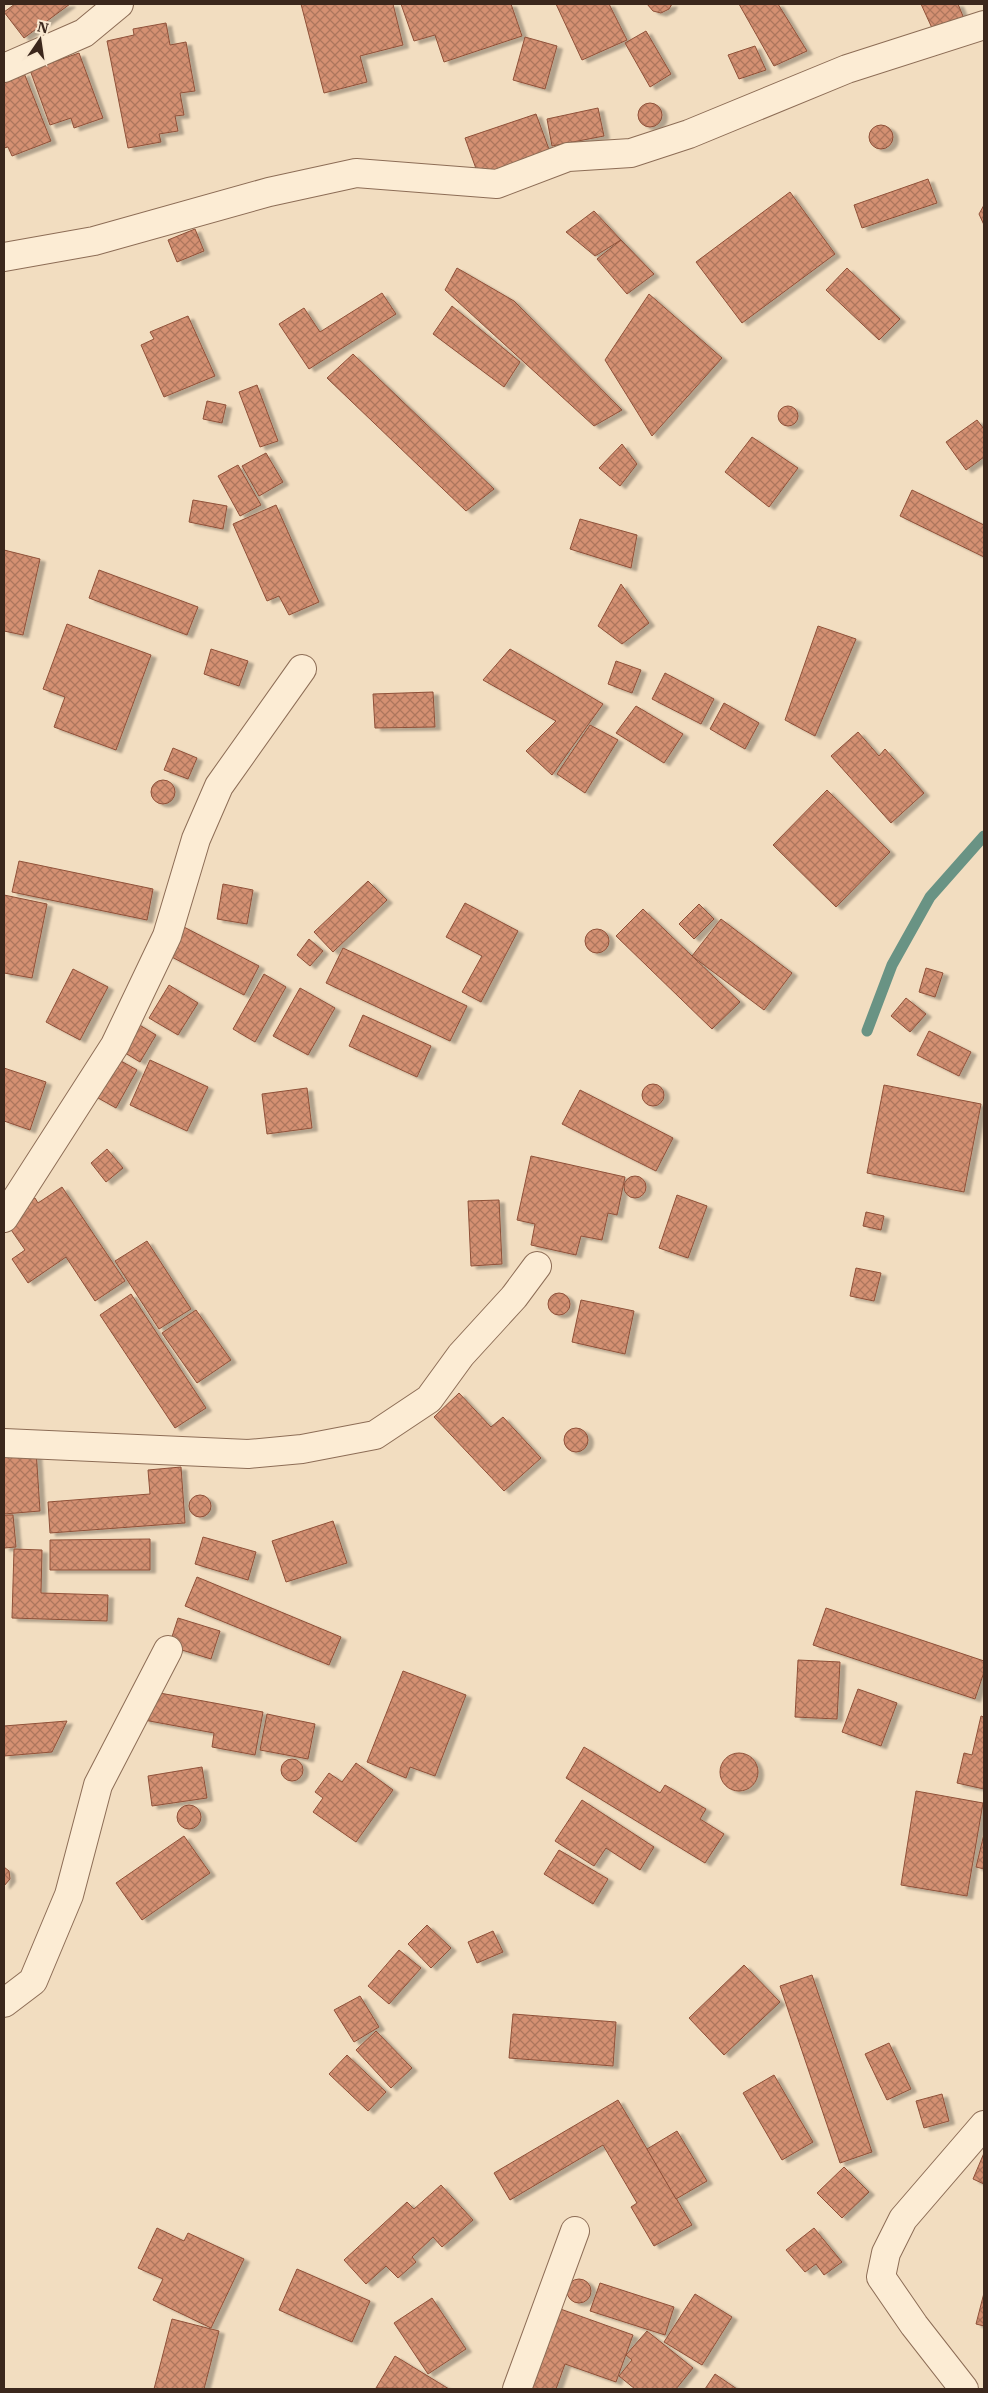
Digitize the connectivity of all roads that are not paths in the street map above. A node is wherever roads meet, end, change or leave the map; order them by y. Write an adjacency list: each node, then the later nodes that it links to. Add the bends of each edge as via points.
1 (119, 4): 3 (street, via 84,33)
2 (984, 25): 4 (street, via 847,69 631,153 568,157 497,184 356,173 269,192 94,241)
3 (4, 68)
4 (4, 257)
5 (302, 669): 6 (street, via 219,786 196,839 167,936 115,1045)
6 (4, 1218)
7 (537, 1266): 8 (street, via 514,1297 461,1355 429,1399 375,1435 302,1449 248,1454)
8 (4, 1443)
9 (168, 1650): 10 (street, via 98,1785 69,1895 33,1981)
10 (4, 2003)
11 (984, 2125): 14 (street, via 903,2219 886,2253 881,2277)
12 (575, 2231): 13 (street)
13 (517, 2389)
14 (964, 2389)

